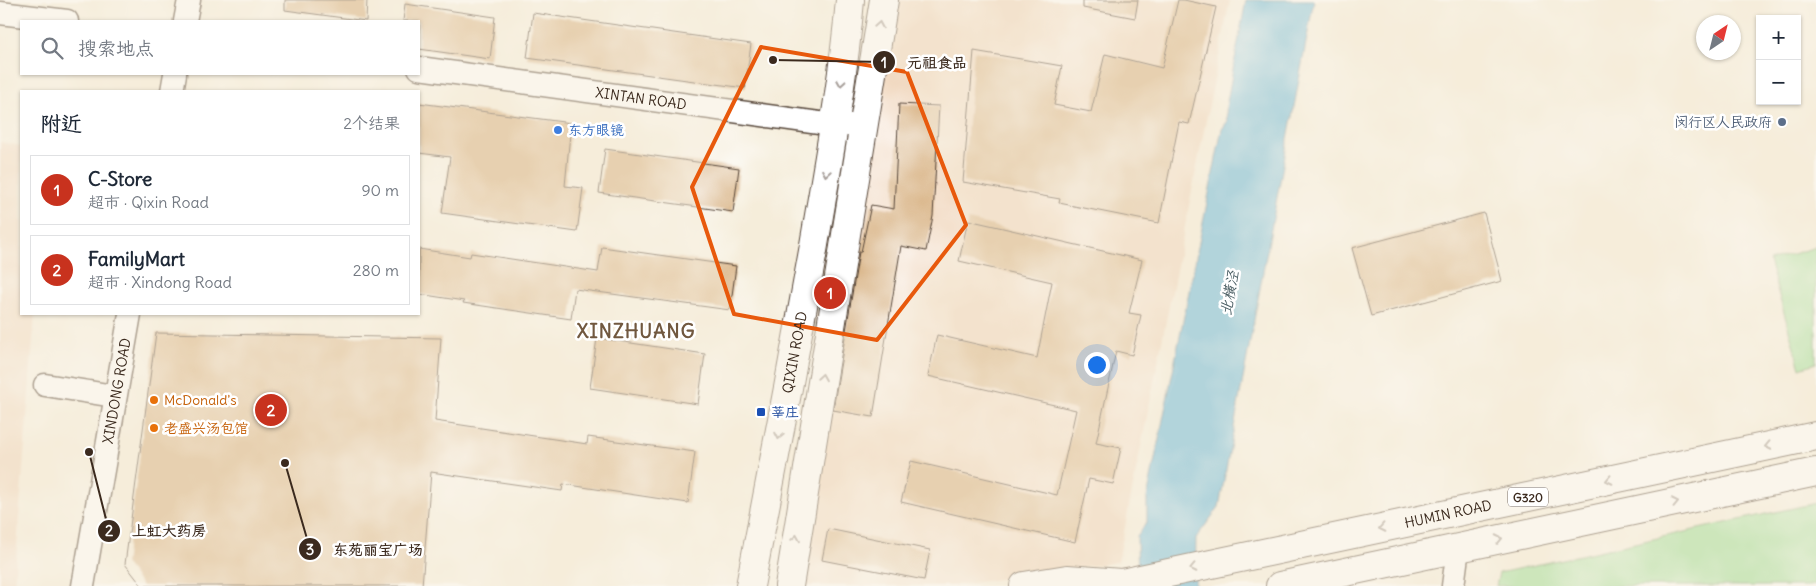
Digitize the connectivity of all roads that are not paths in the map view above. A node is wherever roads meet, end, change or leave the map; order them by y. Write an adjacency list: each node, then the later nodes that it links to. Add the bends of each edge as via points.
1 (189, 0): 6 (street)
2 (850, 0): 10 (main road, QIXIN ROAD, one-way to 10, via 845,59)
3 (884, 0): 11 (main road, one-way to 3)
4 (0, 13): 5 (street)
5 (59, 20)
6 (185, 20)
7 (420, 68): 10 (street, XINTAN ROAD)
8 (175, 75): 9 (street)
9 (172, 90)
10 (834, 125): 11 (street, XINTAN ROAD); 20 (main road, QIXIN ROAD, one-way to 20)
11 (862, 125): 21 (main road, one-way to 11)
12 (130, 315): 14 (street, XINDONG ROAD)
13 (46, 385): 14 (street)
14 (114, 396): 19 (street, XINDONG ROAD)
15 (1816, 436): 18 (main road, HUMIN ROAD / G320, one-way to 18)
16 (1816, 472): 17 (main road, one-way to 16)
17 (1458, 548): 23 (main road); 24 (street)
18 (1122, 583): 22 (main road, HUMIN ROAD, via 1067,579)
19 (83, 586)
20 (750, 586)
21 (789, 586)
22 (1024, 586)
23 (1280, 586)
24 (1453, 586)

